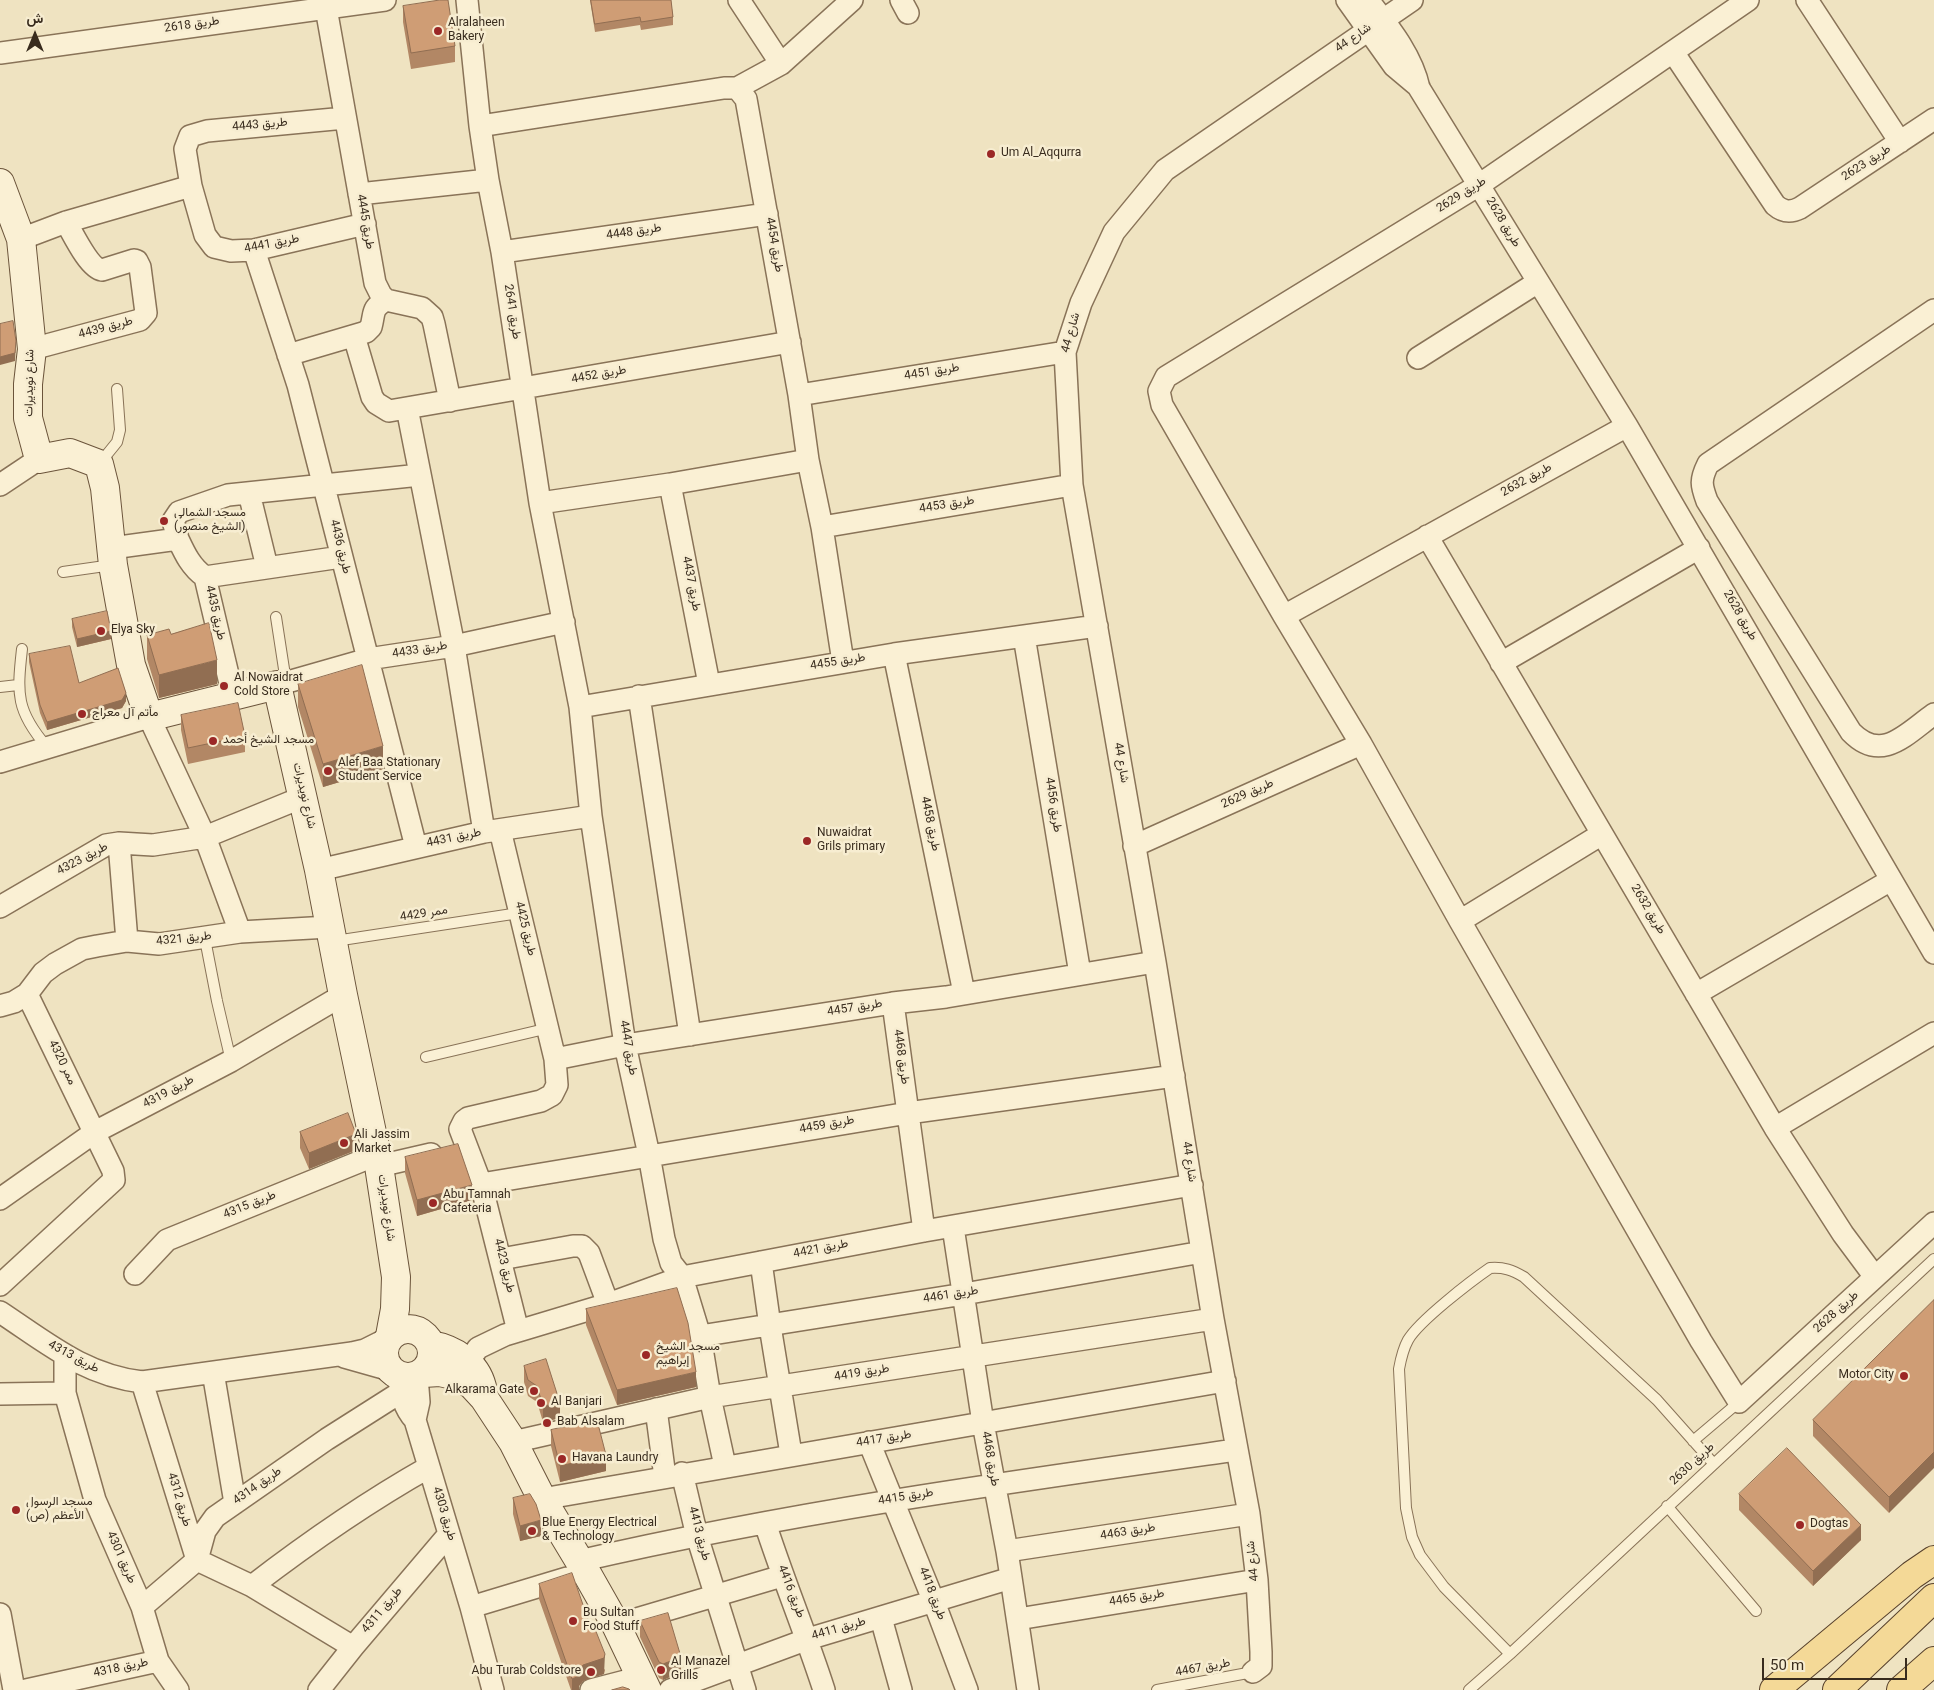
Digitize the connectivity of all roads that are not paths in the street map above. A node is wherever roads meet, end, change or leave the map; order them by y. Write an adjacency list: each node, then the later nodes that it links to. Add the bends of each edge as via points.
1 (385, 0): 10 (street, طريق 2618)
2 (467, 0): 18 (street, طريق 2641)
3 (739, 0): 14 (street)
4 (852, 0): 14 (street)
5 (1347, 0): 11 (street)
6 (1368, 0): 11 (street)
7 (1412, 0): 11 (street, شارع 44)
8 (1748, 0): 12 (street, طريق 2629)
9 (1807, 0): 19 (street)
10 (326, 8): 13 (street, طريق 2618); 16 (street, طريق 4445)
11 (1375, 24): 23 (street, طريق 2628, via 1414,69 1419,88); 38 (street, شارع 44, via 1165,170 1114,232 1081,303)
12 (1673, 52): 19 (street, طريق 2623, via 1775,205 1784,211 1800,208); 23 (street, طريق 2629)
13 (0, 53)
14 (781, 64): 15 (street)
15 (737, 88): 18 (street); 26 (street, طريق 4454, via 746,99)
16 (345, 118): 20 (street, طريق 4443, via 207,131 190,136); 25 (street, طريق 4445)
17 (1934, 119): 19 (street, طريق 2623)
18 (480, 126): 21 (street, طريق 2641)
19 (1900, 142)
20 (186, 149): 24 (street, طريق 4441)
21 (488, 180): 25 (street); 31 (street, طريق 2641)
22 (0, 183): 29 (street, شارع نويديرات)
23 (1479, 185): 32 (street, طريق 2628); 66 (street, طريق 2629, via 1166,377 1159,391 1162,405)
24 (191, 186): 27 (street); 30 (street, طريق 4441, via 205,235 214,247 231,252)
25 (359, 194): 28 (street, طريق 4445)
26 (767, 214): 31 (street, طريق 4448); 36 (street, طريق 4454)
27 (66, 222): 29 (street); 37 (street, طريق 4439, via 97,269 137,261 146,313 140,320)
28 (365, 224): 30 (street, طريق 4441); 33 (street, طريق 4445, via 375,283)
29 (21, 239): 37 (street, شارع نويديرات)
30 (254, 250): 39 (street, طريق 4436)
31 (502, 252): 42 (street, طريق 2641)
32 (1538, 282): 40 (street); 46 (street, طريق 2628)
33 (386, 300): 35 (street, via 374,310 369,330); 44 (street, via 422,308 432,318)
34 (1934, 310): 84 (street, via 1708,464 1702,476 1702,489 1851,732 1859,740 1872,746 1892,744)
35 (354, 336): 39 (street); 45 (street, طريق 4452, via 376,403 390,411)
36 (790, 342): 42 (street, طريق 4452); 43 (street, طريق 4454)
37 (32, 349): 47 (street, شارع نويديرات, via 28,418)
38 (1065, 352): 43 (street, طريق 4451); 54 (street, شارع 44)
39 (288, 355): 53 (street, طريق 4436)
40 (1418, 358)
41 (117, 389): 49 (lane, via 120,430 117,442)
42 (522, 389): 44 (street, طريق 4452); 56 (street, طريق 2641)
43 (800, 395): 48 (street, طريق 4454)
44 (450, 401): 45 (street, طريق 4452)
45 (408, 408): 50 (street, طريق 4425)
46 (1627, 426): 58 (street, طريق 2632); 60 (street, طريق 2628)
47 (39, 459): 49 (street, via 70,453); 52 (street)
48 (808, 460): 51 (street); 57 (street, طريق 4454)
49 (99, 464): 61 (street)
50 (420, 474): 53 (street); 71 (street, طريق 4425)
51 (670, 484): 56 (street); 78 (street, طريق 4437)
52 (0, 485)
53 (324, 485): 55 (street); 62 (street, طريق 4436)
54 (1072, 486): 57 (street, طريق 4453); 69 (street, شارع 44)
55 (249, 493): 59 (street, via 228,495 179,512 173,521); 63 (street)
56 (540, 502): 68 (street, طريق 2641)
57 (822, 527): 75 (street, طريق 4454)
58 (1427, 536): 66 (street, طريق 2632); 76 (street, طريق 2632)
59 (178, 539): 61 (street); 65 (street, طريق 4435, via 196,571)
60 (1699, 548): 76 (street); 98 (street, طريق 2628)
61 (113, 557): 64 (lane); 85 (street, via 131,665)
62 (341, 557): 63 (street); 74 (street, طريق 4436)
63 (267, 567): 65 (street)
64 (63, 572)
65 (205, 577): 81 (street, طريق 4435)
66 (1284, 616): 86 (street)
67 (276, 617): 77 (lane)
68 (564, 622): 71 (street, طريق 4433); 83 (street, طريق 4447)
69 (1097, 626): 70 (street, طريق 4455); 95 (street, شارع 44)
70 (1024, 636): 73 (street, طريق 4455); 108 (street, طريق 4456)
71 (454, 646): 74 (street, طريق 4433); 91 (street, طريق 4425)
72 (22, 649): 79 (lane)
73 (894, 654): 75 (street, طريق 4455); 109 (street, طريق 4458)
74 (368, 659): 77 (street, طريق 4433); 96 (street, طريق 4436)
75 (843, 662): 78 (street, طريق 4455)
76 (1501, 663): 92 (street, طريق 2632)
77 (282, 683): 81 (street); 89 (street, شارع نويديرات)
78 (709, 684): 82 (street, طريق 4455)
79 (18, 685): 80 (lane); 87 (lane, via 27,719)
80 (0, 687)
81 (233, 696): 85 (street)
82 (639, 696): 83 (street, طريق 4455); 117 (street)
83 (580, 707): 90 (street, طريق 4447)
84 (1934, 714)
85 (148, 717): 87 (street); 93 (street)
86 (1361, 744): 95 (street, طريق 2629); 101 (street)
87 (47, 747): 88 (street)
88 (0, 762)
89 (303, 797): 93 (street, طريق 4323); 97 (street, شارع نويديرات)
90 (591, 816): 91 (street, طريق 4431); 118 (street, طريق 4447)
91 (492, 831): 96 (street, طريق 4431); 100 (street, طريق 4425)
92 (1602, 834): 101 (street); 111 (street, طريق 2632)
93 (205, 837): 94 (street, طريق 4323, via 153,845); 102 (street)
94 (119, 843): 99 (street, طريق 4323, via 106,845); 105 (street)
95 (1134, 846): 107 (street, شارع 44)
96 (416, 847): 97 (street, طريق 4431)
97 (319, 870): 103 (street, شارع نويديرات)
98 (1890, 880): 106 (street, طريق 2628); 111 (street)
99 (0, 907)
100 (519, 913): 103 (lane, ممر 4429); 115 (street, طريق 4425)
101 (1460, 921): 166 (street, via 1701,1341)
102 (240, 932): 103 (street, طريق 4321); 104 (street, طريق 4321)
103 (331, 934): 112 (street, شارع نويديرات)
104 (205, 939): 105 (street, طريق 4321, via 159,944); 121 (lane)
105 (127, 941): 110 (street, طريق 4321, via 82,949 68,956 43,973)
106 (1934, 953)
107 (1155, 962): 108 (street, طريق 4457); 122 (street, شارع 44)
108 (1080, 974): 109 (street, طريق 4457)
109 (964, 993): 113 (street, طريق 4457)
110 (27, 994): 114 (street); 125 (street, ممر 4320)
111 (1696, 994): 124 (street, طريق 2632)
112 (343, 995): 121 (street, طريق 4319); 128 (street, شارع نويديرات)
113 (893, 1003): 117 (street, طريق 4457); 123 (street, طريق 4468)
114 (0, 1006)
115 (549, 1028): 119 (lane); 120 (street, طريق 4425)
116 (1934, 1033): 124 (street)
117 (690, 1035): 118 (street, طريق 4457)
118 (625, 1045): 120 (street, طريق 4457); 127 (street, طريق 4447)
119 (426, 1057)
120 (555, 1059): 126 (street, طريق 4425, via 556,1085 552,1095 541,1101 468,1118 460,1129)
121 (231, 1061): 125 (street, طريق 4319)
122 (1174, 1076): 123 (street, طريق 4459); 130 (street, شارع 44)
123 (908, 1113): 127 (street, طريق 4459); 134 (street, طريق 4468)
124 (1775, 1128): 142 (street, طريق 2632)
125 (94, 1132): 131 (street, طريق 4319); 143 (street, via 113,1170 114,1180)
126 (466, 1145): 128 (street, طريق 4315); 129 (street, طريق 4423)
127 (649, 1155): 129 (street, طريق 4459); 141 (street, طريق 4447, via 664,1239 671,1263)
128 (378, 1161): 139 (street, طريق 4315, via 167,1240); 140 (street, شارع نويديرات)
129 (481, 1184): 136 (street, طريق 4423)
130 (1192, 1185): 133 (street, طريق 4421); 135 (street, شارع 44)
131 (0, 1199)
132 (1934, 1223): 142 (street, طريق 2628)
133 (953, 1226): 134 (street, طريق 4421); 144 (street, طريق 4468)
134 (924, 1231): 138 (street, طريق 4421)
135 (1202, 1252): 144 (street, طريق 4461); 147 (street, شارع 44)
136 (501, 1259): 145 (street, via 582,1246 589,1253); 149 (street, طريق 4423)
137 (1934, 1259): 174 (lane, طريق 2630)
138 (761, 1262): 141 (street, طريق 4421); 148 (street)
139 (135, 1274)
140 (396, 1277): 151 (street, شارع نويديرات); 152 (street, شارع نويديرات)
141 (682, 1277): 145 (street, طريق 4421); 150 (street, طريق 4447)
142 (1876, 1277): 166 (street, طريق 2628)
143 (0, 1286)
144 (964, 1294): 148 (street, طريق 4461); 155 (street, طريق 4468)
145 (608, 1304): 149 (street, طريق 4421)
146 (0, 1314): 154 (street, طريق 4313)
147 (1213, 1319): 155 (street, طريق 4419); 159 (street, شارع 44)
148 (770, 1326): 150 (street, طريق 4461); 161 (street)
149 (518, 1332): 156 (street, طريق 4421, via 478,1348)
150 (700, 1336): 165 (street, طريق 4447)
151 (390, 1337): 152 (street, via 402,1329 416,1330); 153 (street, طريق 4313, via 365,1350); 158 (street, via 385,1345 385,1362)
152 (427, 1339): 156 (street, via 453,1351); 158 (street, via 432,1360)
153 (339, 1355): 157 (street, طريق 4313); 158 (street, طريق 4313)
154 (66, 1356): 160 (street, طريق 4313, via 120,1380); 162 (street, طريق 4301)
155 (974, 1356): 161 (street, طريق 4419); 168 (street, طريق 4468)
156 (470, 1365): 164 (street, via 480,1380)
157 (213, 1372): 160 (street, طريق 4313); 181 (street)
158 (406, 1377): 164 (street, via 440,1372 457,1376); 176 (street, طريق 4303, via 419,1402 415,1420); 181 (street, طريق 4314, via 327,1439)
159 (1225, 1381): 168 (street, طريق 4417); 172 (street, شارع 44)
160 (142, 1382): 188 (street, طريق 4312)
161 (780, 1387): 165 (street, طريق 4419); 173 (street)
162 (66, 1393): 163 (street); 198 (street, طريق 4301, via 94,1500)
163 (0, 1394)
164 (484, 1398): 170 (street)
165 (710, 1398): 167 (street, طريق 4419); 175 (street, طريق 4447)
166 (1740, 1402): 169 (lane)
167 (656, 1409): 170 (street, طريق 4419); 177 (street, طريق 4413)
168 (983, 1423): 171 (street, طريق 4417); 178 (street, طريق 4468)
169 (1693, 1441): 174 (lane); 207 (lane, via 1657,1400 1513,1270 1490,1268 1421,1324 1401,1354 1399,1376 1406,1508 1412,1537 1420,1555 1444,1587)
170 (513, 1442): 179 (street)
171 (869, 1442): 173 (street, طريق 4417); 180 (street, طريق 4418)
172 (1236, 1450): 178 (street, طريق 4415); 183 (street, شارع 44)
173 (791, 1454): 175 (street, طريق 4417)
174 (1713, 1464): 182 (lane, طريق 2630)
175 (725, 1466): 177 (street, طريق 4417)
176 (429, 1467): 185 (street, طريق 4303); 194 (street, via 312,1541)
177 (674, 1475): 179 (street, طريق 4417); 186 (street, طريق 4413)
178 (994, 1484): 180 (street, طريق 4415); 187 (street, طريق 4468)
179 (542, 1499): 190 (street)
180 (893, 1499): 184 (street, طريق 4415); 197 (street, طريق 4418)
181 (236, 1503): 188 (street, طريق 4314, via 215,1517 205,1531)
182 (1667, 1506): 200 (lane); 207 (lane, طريق 2630)
183 (1249, 1514): 187 (street, طريق 4463); 193 (street, شارع 44)
184 (765, 1523): 186 (street, طريق 4415); 191 (street, طريق 4416)
185 (449, 1534): 199 (street, طريق 4303); 206 (street, طريق 4311)
186 (697, 1536): 190 (street, طريق 4415); 195 (street, طريق 4413)
187 (1007, 1551): 192 (street, طريق 4468)
188 (197, 1560): 194 (street); 198 (street)
189 (1934, 1560): 228 (main road, via 1912,1574)
190 (583, 1566): 199 (street); 204 (street)
191 (782, 1576): 195 (street); 205 (street, طريق 4416)
192 (1011, 1578): 197 (street, طريق 4411); 203 (street, طريق 4468)
193 (1257, 1580): 203 (street, طريق 4465); 211 (street, شارع 44, via 1262,1652 1261,1666)
194 (252, 1586): 206 (street)
195 (714, 1595): 204 (street); 210 (street, طريق 4413)
196 (1934, 1598): 229 (main road)
197 (934, 1602): 202 (street, طريق 4411); 224 (street, طريق 4418)
198 (142, 1607): 208 (street, طريق 4301)
199 (471, 1607): 218 (street, طريق 4303)
200 (1756, 1611)
201 (0, 1614): 214 (street)
202 (881, 1618): 205 (street, طريق 4411); 223 (street)
203 (1018, 1619): 225 (street, طريق 4468)
204 (616, 1625): 213 (street)
205 (808, 1639): 210 (street, طريق 4411); 222 (street, طريق 4416)
206 (353, 1647): 217 (street, طريق 4311)
207 (1510, 1654): 227 (lane, طريق 2630)
208 (158, 1661): 215 (street, طريق 4318); 216 (street, طريق 4301)
209 (1934, 1662): 230 (main road)
210 (738, 1665): 220 (street, طريق 4411); 221 (street, طريق 4413)
211 (1253, 1672): 226 (lane, طريق 4467)
212 (1934, 1678): 231 (main road)
213 (644, 1683): 219 (street)
214 (14, 1690)
215 (26, 1690)
216 (178, 1690)
217 (319, 1690)
218 (493, 1690)
219 (592, 1690)
220 (670, 1690)
221 (745, 1690)
222 (824, 1690)
223 (901, 1690)
224 (967, 1690)
225 (1028, 1690)
226 (1157, 1690)
227 (1468, 1690)
228 (1774, 1690)
229 (1837, 1690)
230 (1901, 1690)
231 (1923, 1690)

